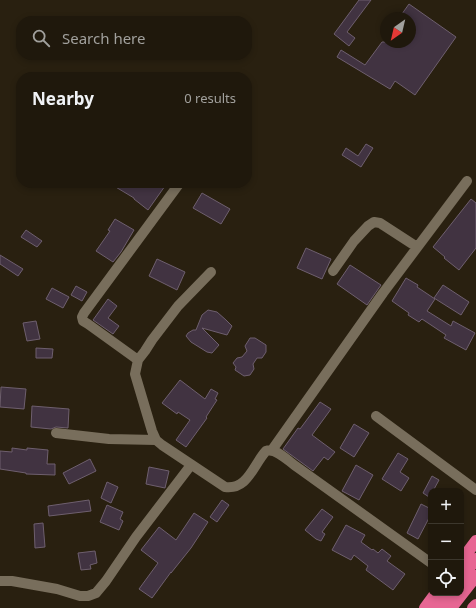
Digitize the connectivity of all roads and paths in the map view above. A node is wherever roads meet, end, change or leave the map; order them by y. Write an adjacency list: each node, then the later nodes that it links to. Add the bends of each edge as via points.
1 (467, 181): 3 (street)
2 (176, 188): 6 (street, via 82,317)
3 (417, 247): 5 (street, via 380,223 374,222 354,241); 10 (street)
4 (212, 272): 6 (street, via 178,306)
5 (332, 272)
6 (138, 360): 9 (street, via 135,374)
7 (376, 416): 12 (street)
8 (56, 433): 9 (street, via 108,439)
9 (156, 440): 11 (street)
10 (272, 450): 11 (street, via 264,453 243,483 231,488 225,487); 16 (street)
11 (191, 465): 19 (street, via 96,593 80,596 57,589)
12 (476, 490)
13 (476, 541): 15 (highway)
14 (476, 559): 17 (highway)
15 (462, 560)
16 (428, 561)
17 (464, 574)
18 (476, 576): 25 (highway)
19 (0, 581)
20 (434, 596): 23 (highway)
21 (447, 596): 24 (highway)
22 (476, 605): 26 (highway)
23 (425, 608)
24 (438, 608)
25 (452, 608)
26 (474, 608)

